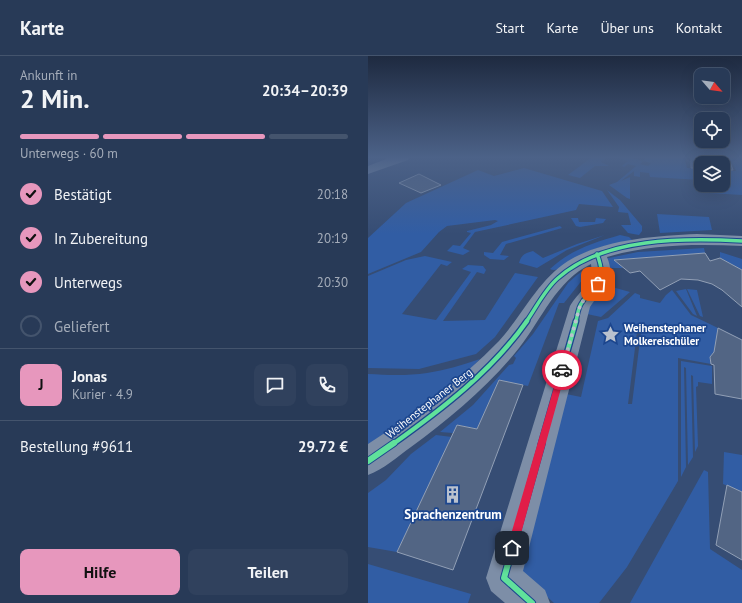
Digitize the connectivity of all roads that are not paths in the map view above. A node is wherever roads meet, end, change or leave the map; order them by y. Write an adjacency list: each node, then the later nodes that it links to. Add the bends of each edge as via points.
1 (742, 241): 2 (street, Weihenstephaner Berg, via 661,241)
2 (597, 254): 3 (street, Weihenstephaner Berg, via 575,264 557,278 506,348 468,387); 4 (street, via 603,273 580,306 504,578)
3 (368, 461)
4 (532, 603)

